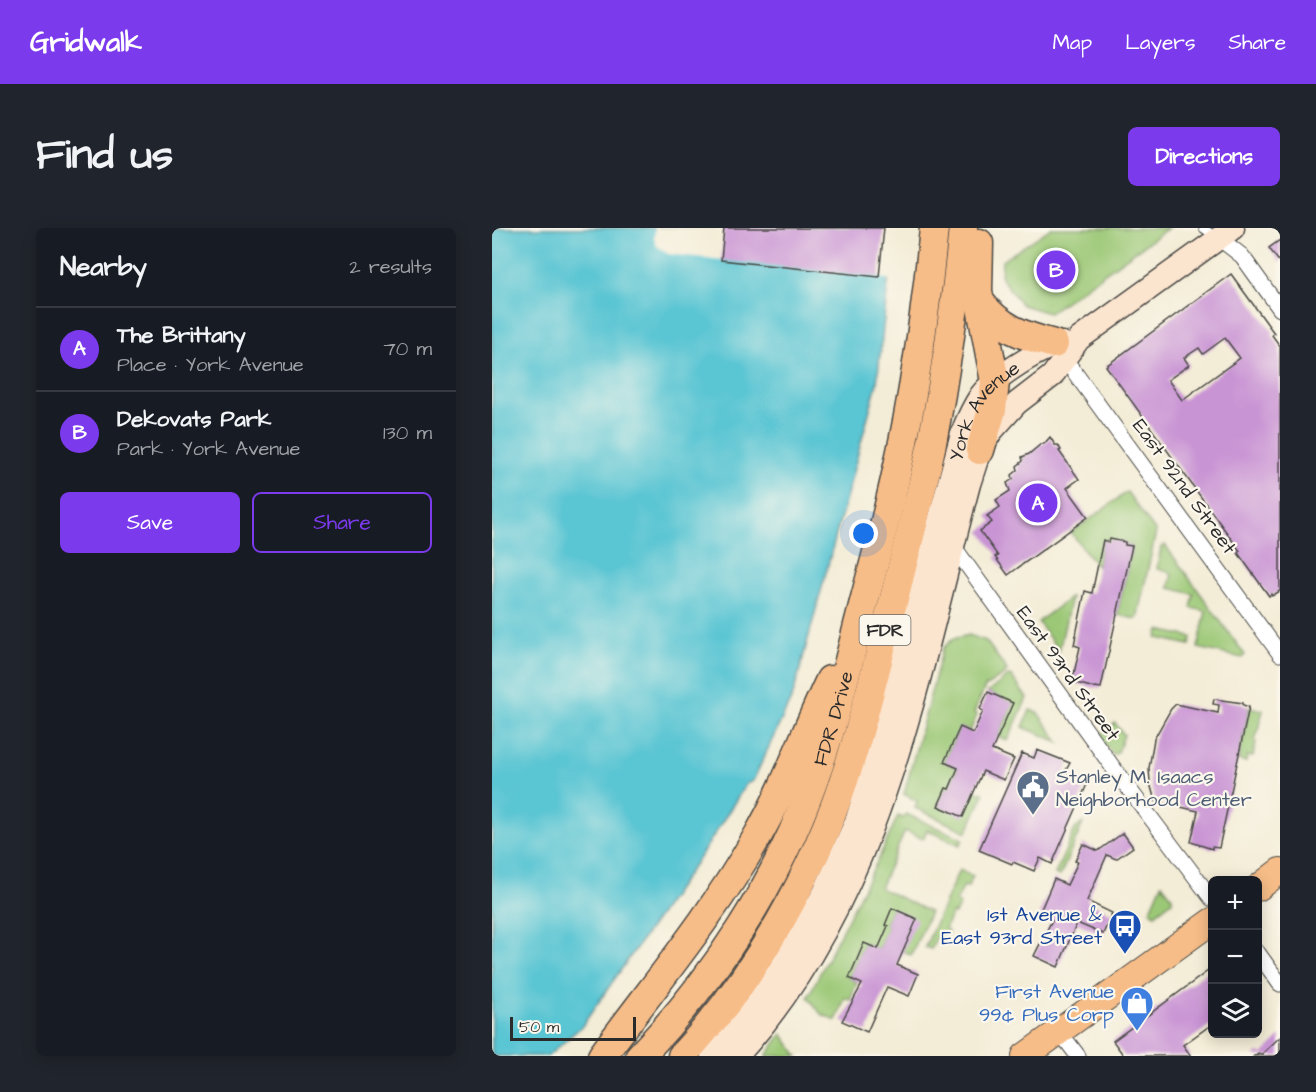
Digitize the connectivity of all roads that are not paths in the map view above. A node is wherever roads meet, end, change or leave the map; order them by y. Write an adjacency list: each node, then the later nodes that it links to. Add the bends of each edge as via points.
1 (934, 228): 12 (highway, FDR Drive / FDR, via 908,417)
2 (963, 228): 24 (highway, FDR Drive / FDR, via 932,442 851,759 801,883 725,1004)
3 (978, 228): 5 (highway, via 977,282)
4 (1218, 231): 6 (street, via 1242,256); 7 (main road, York Avenue)
5 (981, 303): 7 (highway, via 994,319 1013,331); 8 (highway)
6 (1280, 309)
7 (1066, 347): 8 (main road, York Avenue, via 1035,354); 9 (main road, York Avenue, via 1052,376 1017,403); 13 (street, East 92nd Street)
8 (995, 382): 9 (highway, via 992,410); 10 (main road, York Avenue, via 980,397 962,433)
9 (980, 450): 11 (main road, York Avenue)
10 (938, 526): 11 (street, East 93rd Street); 20 (main road, via 859,813)
11 (952, 546): 16 (street, East 93rd Street); 20 (main road, via 884,800 830,922 803,970)
12 (860, 616): 22 (highway, via 785,782 748,853 713,907); 23 (highway, FDR Drive / FDR, via 831,728 791,837 748,916 697,990)
13 (1280, 654)
14 (1280, 871): 15 (main road)
15 (1262, 884)
16 (1208, 894)
17 (1208, 924): 21 (main road)
18 (1262, 960): 19 (street)
19 (1280, 984)
20 (778, 989): 25 (main road); 26 (main road, via 770,1017)
21 (1059, 1031): 27 (main road); 28 (street)
22 (602, 1056)
23 (640, 1056)
24 (682, 1056)
25 (712, 1056)
26 (737, 1056)
27 (1025, 1056)
28 (1078, 1056)

